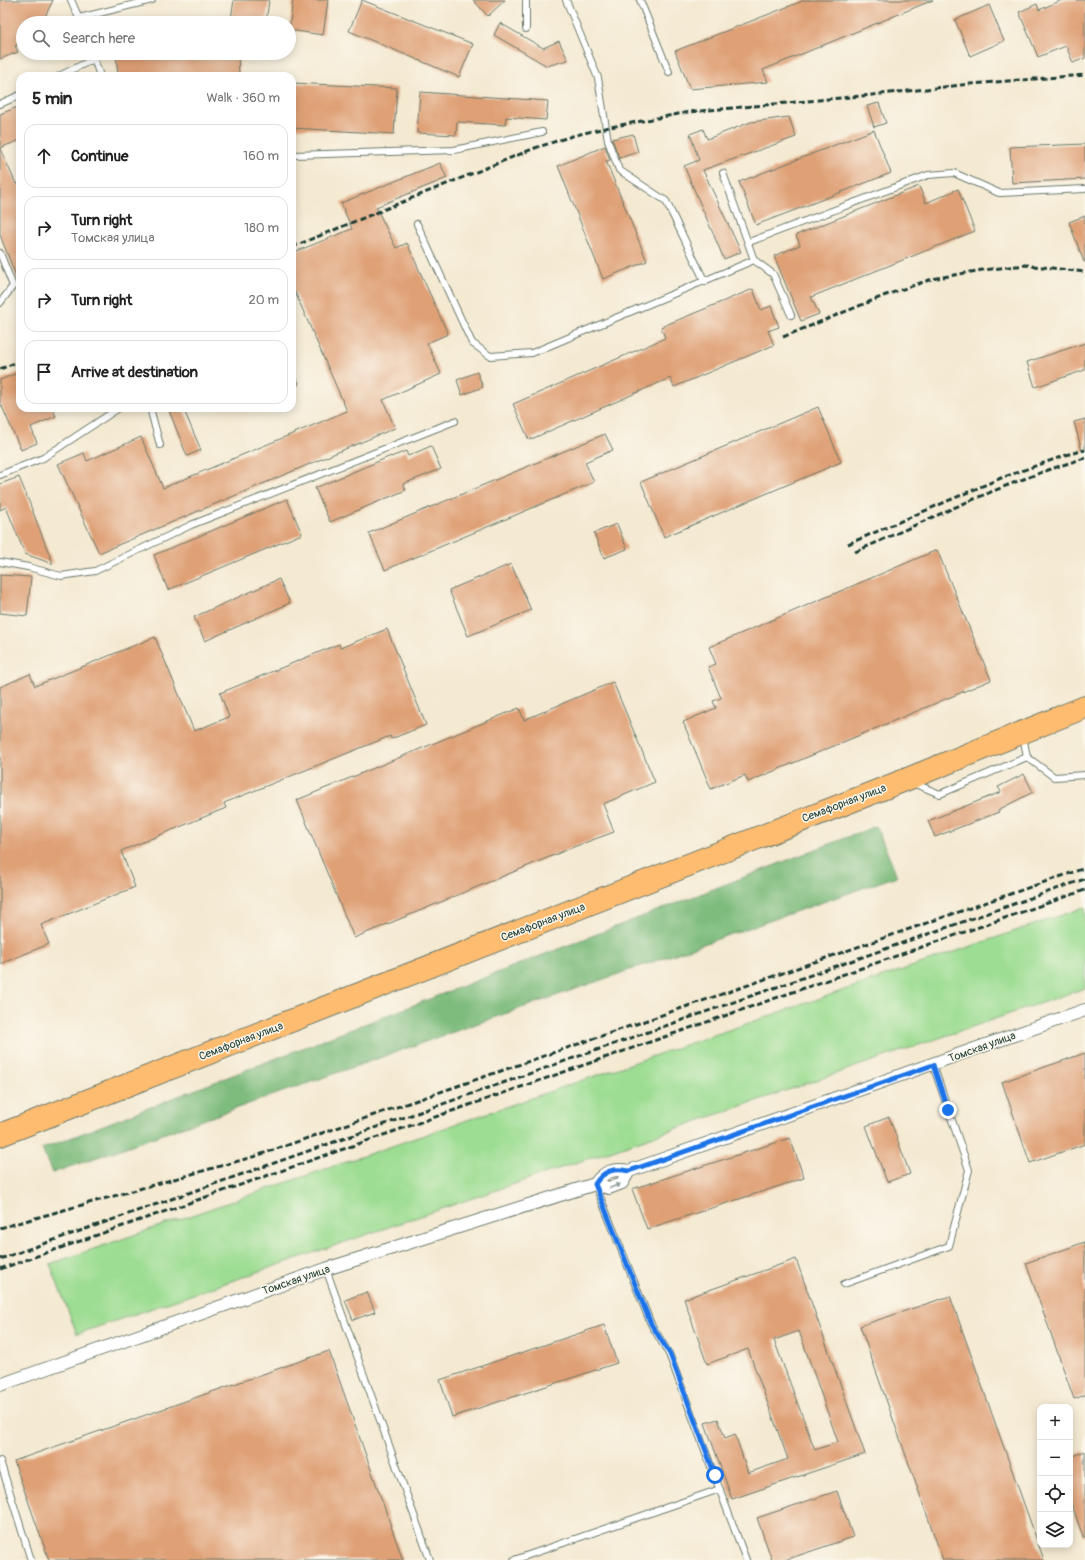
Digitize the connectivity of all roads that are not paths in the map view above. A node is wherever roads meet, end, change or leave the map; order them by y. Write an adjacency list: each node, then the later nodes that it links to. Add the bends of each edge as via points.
1 (71, 0): 6 (lane)
2 (152, 0): 7 (lane)
3 (526, 0): 8 (lane)
4 (566, 0): 24 (lane, via 598,78 608,141 618,170 666,201)
5 (640, 0): 13 (lane)
6 (78, 16)
7 (97, 16)
8 (526, 29)
9 (86, 60): 11 (lane)
10 (94, 60): 12 (lane)
11 (66, 72)
12 (99, 72)
13 (669, 72)
14 (16, 97): 15 (lane)
15 (0, 104)
16 (542, 132): 17 (lane, via 454,150)
17 (296, 155)
18 (723, 173): 21 (lane)
19 (1085, 189): 21 (lane, via 999,193 954,173 928,175)
20 (417, 224): 24 (lane, via 472,343 490,356 532,353)
21 (749, 242): 23 (lane)
22 (0, 253): 25 (lane, via 13,286)
23 (754, 260): 24 (lane); 26 (lane, via 773,274)
24 (705, 282)
25 (0, 303)
26 (791, 315)
27 (113, 412): 31 (lane, via 43,458)
28 (151, 412): 30 (lane)
29 (455, 421): 32 (lane, via 191,525 95,571 61,576)
30 (160, 445)
31 (0, 475)
32 (0, 562)
33 (1085, 707): 34 (highway, Семафорная улица)
34 (1022, 732): 35 (lane); 37 (highway, Семафорная улица)
35 (1027, 757): 36 (lane, via 1054,777); 37 (lane, via 940,794)
36 (1085, 774)
37 (905, 780): 40 (highway, Семафорная улица)
38 (1085, 1010): 39 (street, Томская улица)
39 (933, 1065): 41 (street, Томская улица, via 629,1171 622,1183 609,1188); 43 (lane, via 969,1170 949,1246)
40 (0, 1135)
41 (595, 1184): 42 (street, Томская улица); 46 (lane, via 651,1324 670,1354)
42 (326, 1269): 44 (street, Томская улица); 48 (lane)
43 (844, 1284)
44 (0, 1385)
45 (0, 1461): 47 (lane)
46 (720, 1489): 49 (lane); 50 (lane)
47 (31, 1560)
48 (430, 1560)
49 (514, 1560)
50 (746, 1560)

